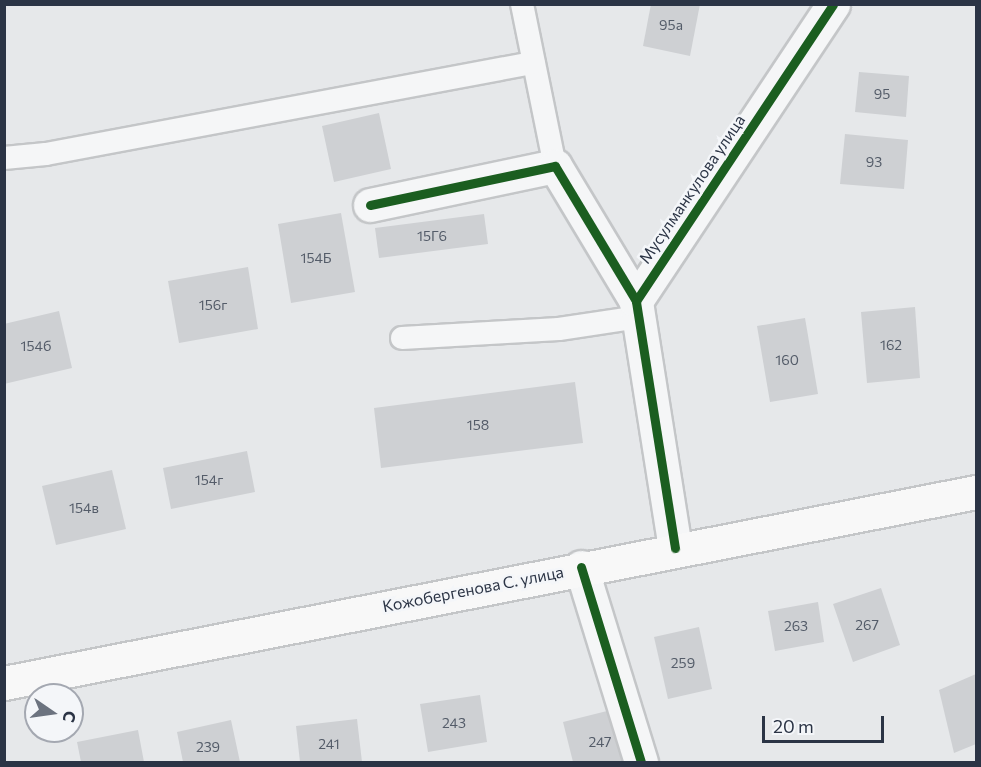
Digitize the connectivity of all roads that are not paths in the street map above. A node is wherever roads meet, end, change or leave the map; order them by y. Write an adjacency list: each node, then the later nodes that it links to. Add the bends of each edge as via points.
1 (522, 4): 3 (lane)
2 (832, 4): 7 (street, Мусулманкулова улица)
3 (534, 63): 4 (lane, via 57,152); 5 (lane)
4 (4, 158)
5 (555, 166): 6 (street); 7 (street)
6 (370, 205)
7 (637, 309): 8 (lane, via 559,329); 10 (street)
8 (402, 339)
9 (976, 492): 10 (main road, Кожобергенова С. улица)
10 (675, 548): 11 (main road, Кожобергенова С. улица)
11 (581, 567): 12 (main road, Кожобергенова С. улица); 13 (street)
12 (4, 683)
13 (641, 762)

